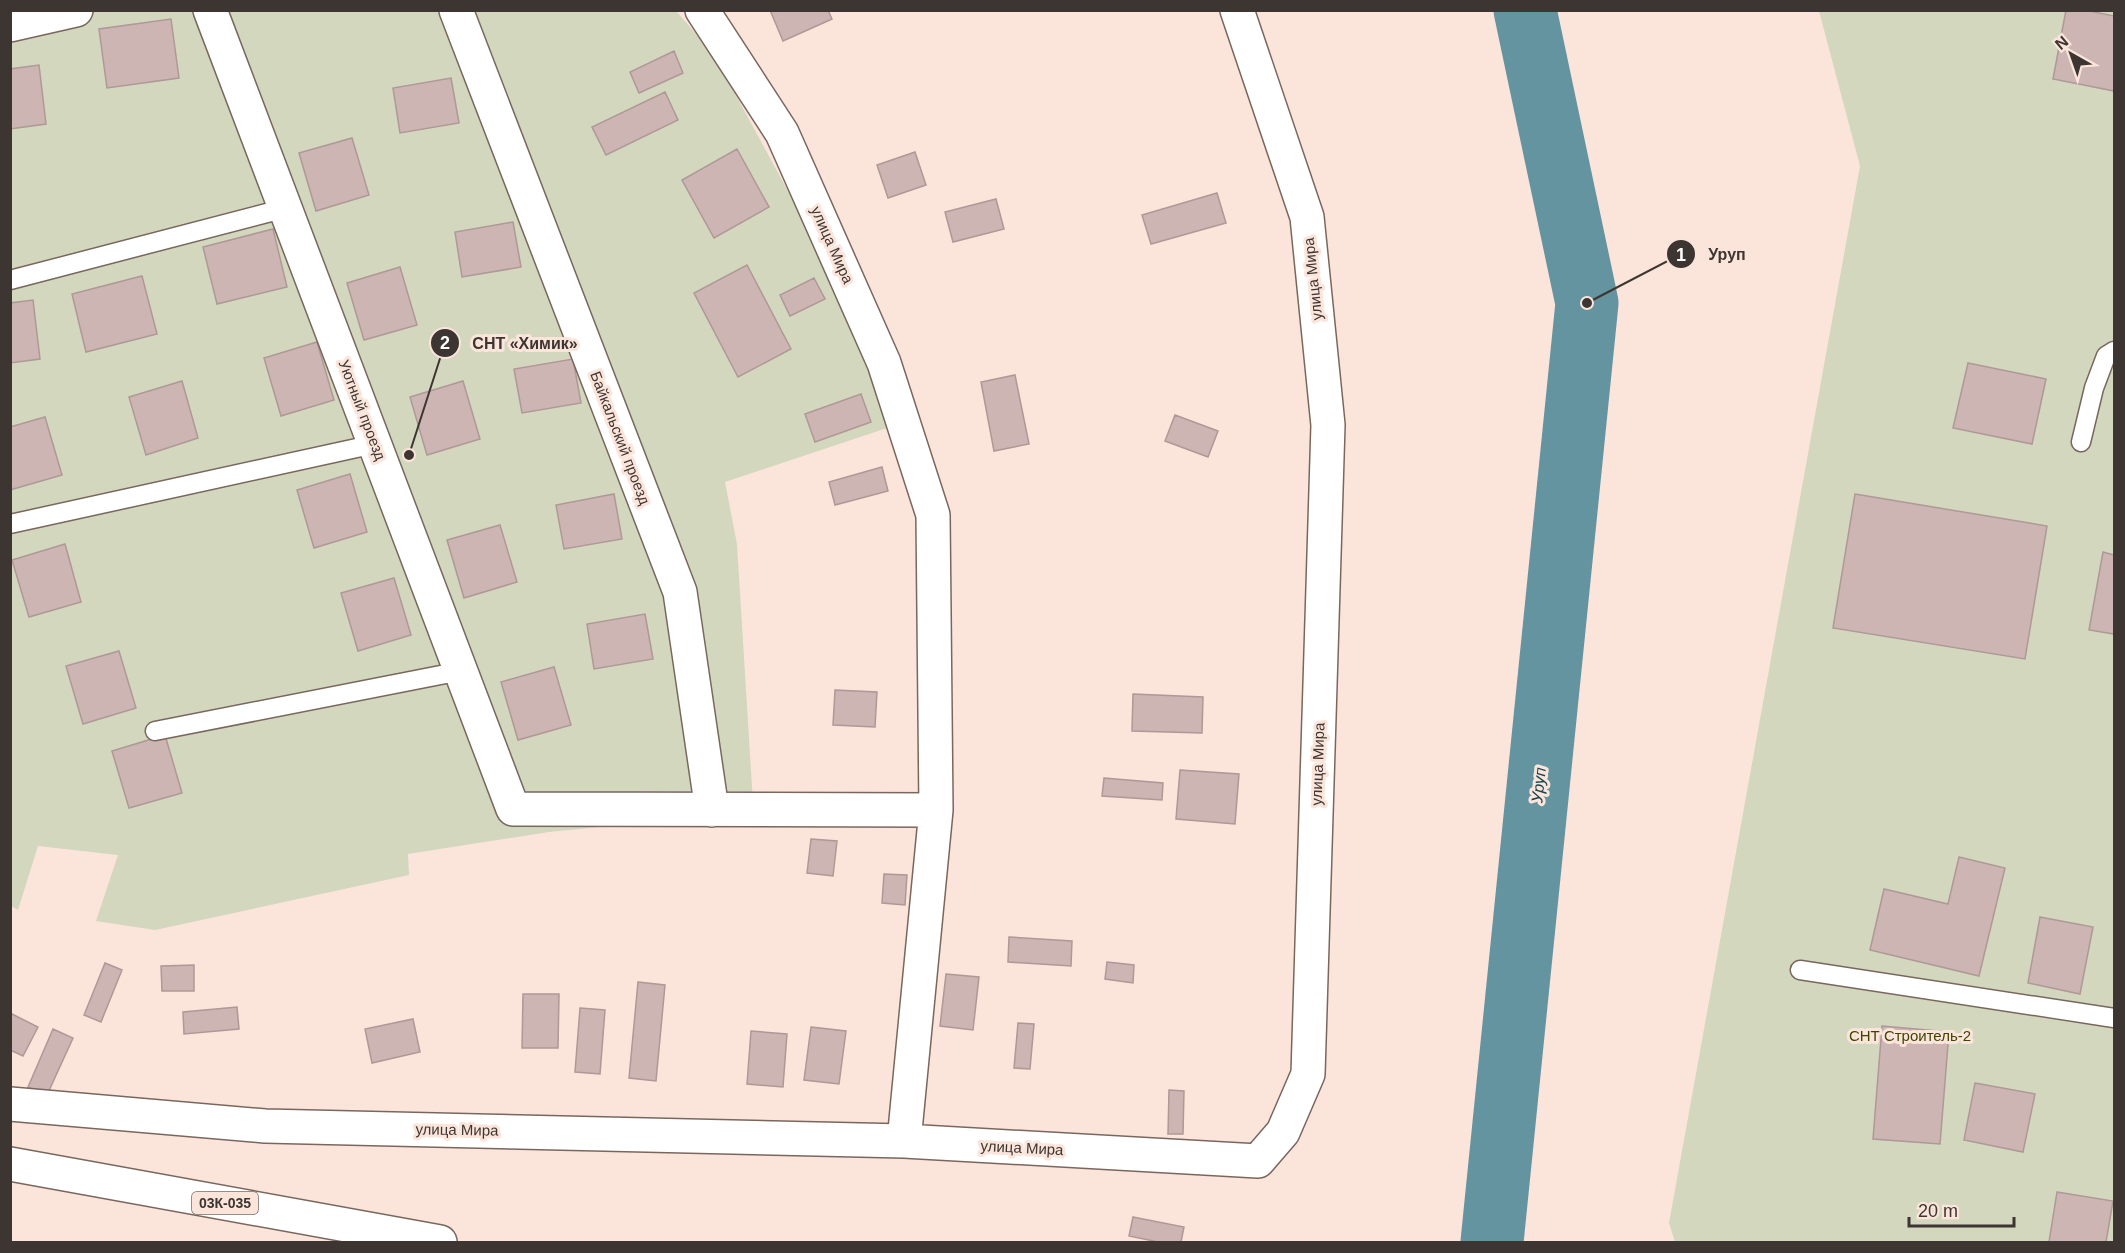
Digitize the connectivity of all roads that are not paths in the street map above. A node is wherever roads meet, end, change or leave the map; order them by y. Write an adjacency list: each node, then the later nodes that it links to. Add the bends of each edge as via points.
1 (76, 10): 6 (street)
2 (210, 10): 7 (street, Уютный проезд)
3 (456, 10): 15 (street, Байкальский проезд, via 680,592)
4 (702, 10): 16 (street, улица Мира, via 782,133 884,363 933,515)
5 (1237, 10): 20 (street, улица Мира, via 1307,217 1328,425 1308,1074 1283,1132 1258,1161)
6 (10, 25)
7 (286, 208): 8 (lane); 11 (street, Уютный проезд)
8 (10, 280)
9 (2115, 351): 10 (lane, via 2106,356 2094,388)
10 (2081, 442)
11 (375, 444): 12 (lane); 13 (street, Уютный проезд)
12 (10, 524)
13 (461, 672): 14 (lane); 15 (street, Уютный проезд, via 513,809)
14 (155, 731)
15 (712, 810): 16 (street)
16 (936, 810): 20 (street, улица Мира)
17 (1800, 970): 18 (lane)
18 (2115, 1018)
19 (10, 1104): 20 (street, улица Мира, via 265,1126)
20 (904, 1141)
21 (10, 1164): 22 (street, 03К-035)
22 (440, 1242)

